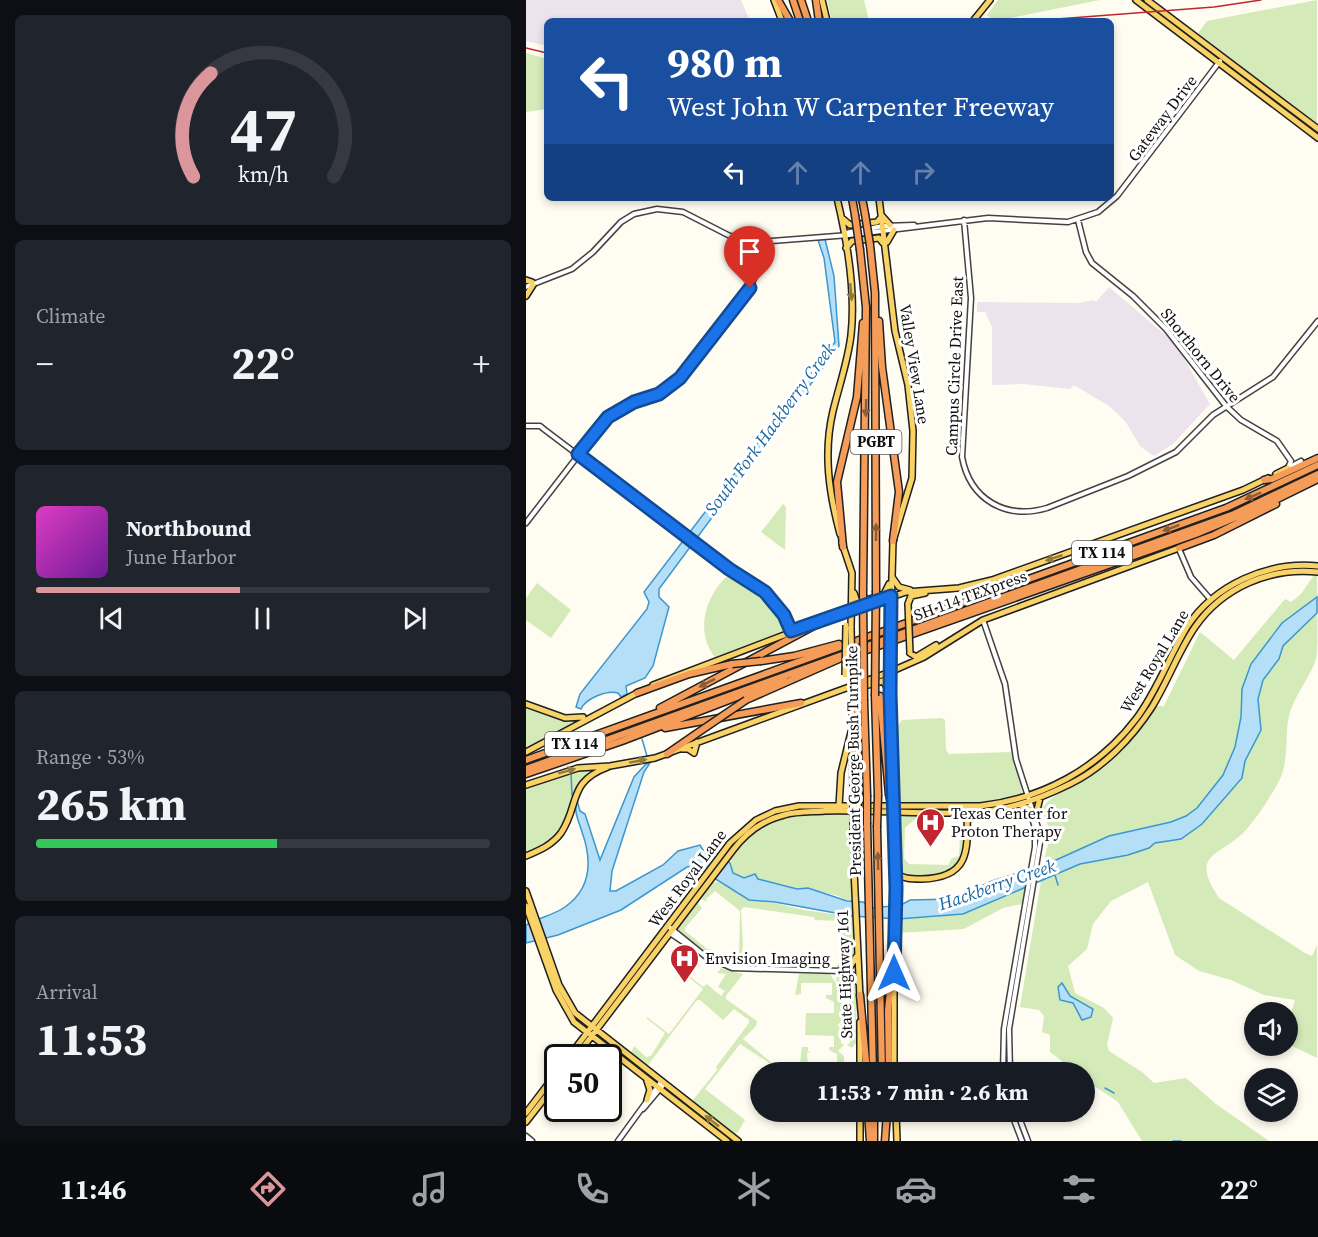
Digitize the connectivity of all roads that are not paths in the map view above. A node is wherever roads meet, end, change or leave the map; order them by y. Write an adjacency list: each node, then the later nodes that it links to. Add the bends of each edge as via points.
1 (776, 0): 9 (main road); 10 (highway)
2 (793, 0): 11 (highway)
3 (800, 0): 12 (highway)
4 (816, 0): 13 (highway)
5 (822, 0): 14 (main road)
6 (990, 0): 15 (main road)
7 (1136, 0): 16 (main road)
8 (1147, 0): 16 (main road)
9 (781, 18)
10 (788, 18)
11 (799, 18)
12 (807, 18)
13 (819, 18)
14 (826, 18)
15 (976, 18)
16 (1221, 60): 17 (main road); 20 (street, Gateway Drive)
17 (1258, 89): 18 (main road); 19 (main road)
18 (1318, 129)
19 (1318, 138)
20 (1114, 199)
21 (838, 201): 26 (main road)
22 (853, 201): 39 (highway, President George Bush Turnpike / PGBT, bridge)
23 (863, 201): 37 (highway, President George Bush Turnpike / PGBT, bridge)
24 (880, 201): 27 (main road, Valley View Lane)
25 (1111, 201): 29 (street, Gateway Drive, via 1098,212)
26 (841, 212): 27 (main road, via 850,225 877,222); 32 (main road)
27 (882, 216): 30 (main road); 31 (main road, Valley View Lane)
28 (964, 220): 29 (street, Gateway Drive); 30 (street, Gateway Drive); 41 (street, Campus Circle Drive East, via 971,298 962,457 969,480 987,501 1018,513 1047,508 1167,458)
29 (1078, 220): 41 (street, Shorthorn Drive, via 1092,263 1166,329)
30 (892, 227): 31 (street, Gateway Drive); 35 (main road)
31 (884, 228): 32 (street, Gateway Drive); 35 (main road, Valley View Lane)
32 (844, 234): 33 (street, Gateway Drive); 34 (main road)
33 (760, 242): 36 (street, Gateway Drive, via 730,236 684,212 657,209 634,214 621,222 577,266); 43 (street, via 756,274 747,294 680,378 659,394 608,417)
34 (846, 249): 35 (main road, via 852,241 879,238); 54 (main road, one-way to 54, via 852,328 831,423 828,463 829,492)
35 (886, 250): 53 (main road, Valley View Lane, via 895,331 908,385 913,431 912,478)
36 (529, 283): 38 (main road)
37 (875, 293): 53 (highway, via 899,492); 81 (highway, President George Bush Turnpike / PGBT, one-way to 37, bridge)
38 (526, 296)
39 (866, 307): 54 (highway, via 857,397 838,473); 82 (highway, President George Bush Turnpike / PGBT, one-way to 82, bridge, via 864,650)
40 (1318, 321): 41 (street, Campus Circle Drive East, via 1265,385)
41 (1226, 406): 44 (street, Shorthorn Drive, via 1241,420 1277,441)
42 (526, 426): 43 (street, via 540,426)
43 (578, 454): 52 (street); 71 (street, via 765,592 784,615)
44 (1289, 455): 47 (street); 47 (street, Shorthorn Drive, via 1300,461)
45 (1318, 458): 50 (highway)
46 (1318, 465): 64 (highway, TX 114, one-way to 64, via 1226,508)
47 (1288, 468): 50 (main road)
48 (1318, 474): 59 (highway, SH 114 TEXpress, via 1234,514)
49 (1318, 479): 51 (highway, TX 114)
50 (1264, 480): 62 (main road, one-way to 62, via 1000,577)
51 (1303, 486): 55 (highway, via 1262,512); 56 (highway, TX 114, via 1248,513)
52 (526, 523)
53 (893, 541): 58 (main road, Valley View Lane)
54 (843, 547): 60 (main road)
55 (1178, 548): 65 (street, via 1191,577); 69 (main road)
56 (1134, 556): 59 (highway); 74 (highway, TX 114)
57 (1317, 570): 65 (main road, West Royal Lane, via 1266,575)
58 (890, 575): 60 (main road, via 885,592 861,602); 61 (main road, via 898,587); 63 (main road, Valley View Lane)
59 (1063, 576): 96 (highway, SH 114 TEXpress, via 744,689)
60 (852, 586): 66 (main road)
61 (915, 590): 62 (main road); 63 (main road)
62 (938, 590): 73 (main road, bridge, via 916,594 908,604 910,653 916,657)
63 (891, 596): 66 (main road); 75 (main road, Valley View Lane, bridge)
64 (977, 599): 72 (highway, TX 114); 94 (highway, SH 114 TEXpress)
65 (1213, 603): 90 (main road, West Royal Lane, via 1191,633 1146,715)
66 (852, 611): 67 (main road); 70 (main road)
67 (837, 616): 68 (main road); 70 (main road)
68 (825, 620): 71 (main road); 86 (highway, one-way to 86, via 661,707 627,719)
69 (983, 620): 73 (main road); 102 (street, via 1005,684 1012,740)
70 (848, 626): 76 (main road, bridge)
71 (791, 631): 79 (main road, via 673,675)
72 (871, 637): 79 (highway, bridge, via 689,674); 86 (highway, TX 114)
73 (945, 642): 75 (main road, via 924,657)
74 (839, 659): 88 (highway, bridge, via 746,700); 89 (highway, TX 114)
75 (890, 672): 77 (main road); 80 (main road, Valley View Lane)
76 (849, 675): 77 (main road); 78 (main road)
77 (852, 686): 78 (main road); 82 (main road)
78 (841, 689): 83 (main road)
79 (637, 693): 85 (main road)
80 (890, 693): 82 (main road, via 887,684 880,681 859,687); 98 (main road, Valley View Lane)
81 (878, 696): 98 (highway); 131 (highway, President George Bush Turnpike / PGBT, one-way to 81, bridge)
82 (858, 701): 87 (main road); 100 (highway); 130 (highway, President George Bush Turnpike, bridge, via 867,795)
83 (801, 703): 88 (main road); 89 (highway, via 694,721)
84 (526, 704): 85 (main road, via 565,718)
85 (590, 716): 92 (main road)
86 (622, 725): 94 (highway, TX 114)
87 (852, 725): 99 (main road); 100 (main road)
88 (695, 739): 91 (main road); 91 (main road, via 694,753); 93 (highway)
89 (622, 741): 96 (highway, TX 114)
90 (1115, 746): 101 (main road, West Royal Lane, via 1074,782); 102 (main road, West Royal Lane, via 1074,775)
91 (677, 750): 93 (main road)
92 (526, 752)
93 (667, 754): 95 (main road, one-way to 93)
94 (526, 762)
95 (610, 766): 97 (main road, one-way to 95, via 578,768); 113 (main road, via 580,787 556,839)
96 (526, 772)
97 (526, 784)
98 (892, 794): 111 (highway, bridge)
99 (839, 795): 103 (main road); 106 (main road)
100 (856, 795): 114 (highway, bridge)
101 (1041, 797): 102 (main road, West Royal Lane); 109 (main road)
102 (1029, 799): 105 (main road, West Royal Lane); 107 (street); 108 (main road, West Royal Lane); 109 (street)
103 (825, 804): 104 (main road, West Royal Lane); 106 (main road, West Royal Lane)
104 (799, 806): 110 (main road); 112 (main road, West Royal Lane, via 756,820 738,834)
105 (1015, 806): 107 (main road); 108 (main road, West Royal Lane)
106 (839, 808): 108 (main road, West Royal Lane); 110 (main road, West Royal Lane)
107 (1030, 809): 134 (street, via 1035,828 1033,856 1003,1034)
108 (967, 810): 116 (main road, via 967,848 958,868 936,878)
109 (1036, 814): 135 (street, via 1041,830 1039,854 1009,1029)
110 (776, 817): 112 (main road, West Royal Lane, via 750,832)
111 (894, 822): 115 (main road)
112 (726, 854): 120 (main road, West Royal Lane)
113 (526, 856)
114 (854, 872): 121 (main road, State Highway 161)
115 (896, 872): 116 (main road); 117 (main road)
116 (912, 879): 117 (main road)
117 (896, 888): 122 (main road)
118 (526, 891): 119 (main road)
119 (527, 901): 125 (main road, via 563,996)
120 (669, 930): 123 (street, via 713,961 732,968); 125 (main road, West Royal Lane)
121 (856, 952): 123 (main road, via 853,965); 124 (main road, State Highway 161)
122 (894, 952): 132 (highway, via 888,1010); 133 (main road)
123 (840, 971): 124 (main road, via 855,977)
124 (860, 991): 128 (main road, State Highway 161); 129 (highway)
125 (591, 1032): 126 (main road, West Royal Lane); 127 (main road, West Royal Lane); 136 (main road); 137 (main road)
126 (580, 1044)
127 (584, 1044)
128 (860, 1062)
129 (866, 1062)
130 (873, 1062)
131 (882, 1062)
132 (889, 1062)
133 (894, 1062)
134 (1003, 1062)
135 (1010, 1062)
136 (646, 1080): 138 (main road); 141 (main road, via 650,1090)
137 (662, 1083): 138 (street); 156 (main road, one-way to 137)
138 (658, 1088): 141 (street); 143 (street); 153 (main road)
139 (544, 1089): 142 (main road)
140 (544, 1099): 144 (main road)
141 (647, 1100): 143 (street)
142 (526, 1113)
143 (638, 1114): 155 (street)
144 (526, 1122)
145 (860, 1122): 157 (main road)
146 (869, 1122): 158 (highway)
147 (873, 1122): 158 (highway)
148 (885, 1122): 159 (highway)
149 (896, 1122): 160 (main road)
150 (1015, 1122): 161 (street)
151 (1021, 1122): 162 (street)
152 (526, 1139): 154 (street)
153 (723, 1139)
154 (532, 1141)
155 (618, 1141)
156 (737, 1141)
157 (860, 1141)
158 (872, 1141)
159 (884, 1141)
160 (897, 1141)
161 (1022, 1141)
162 (1028, 1141)

